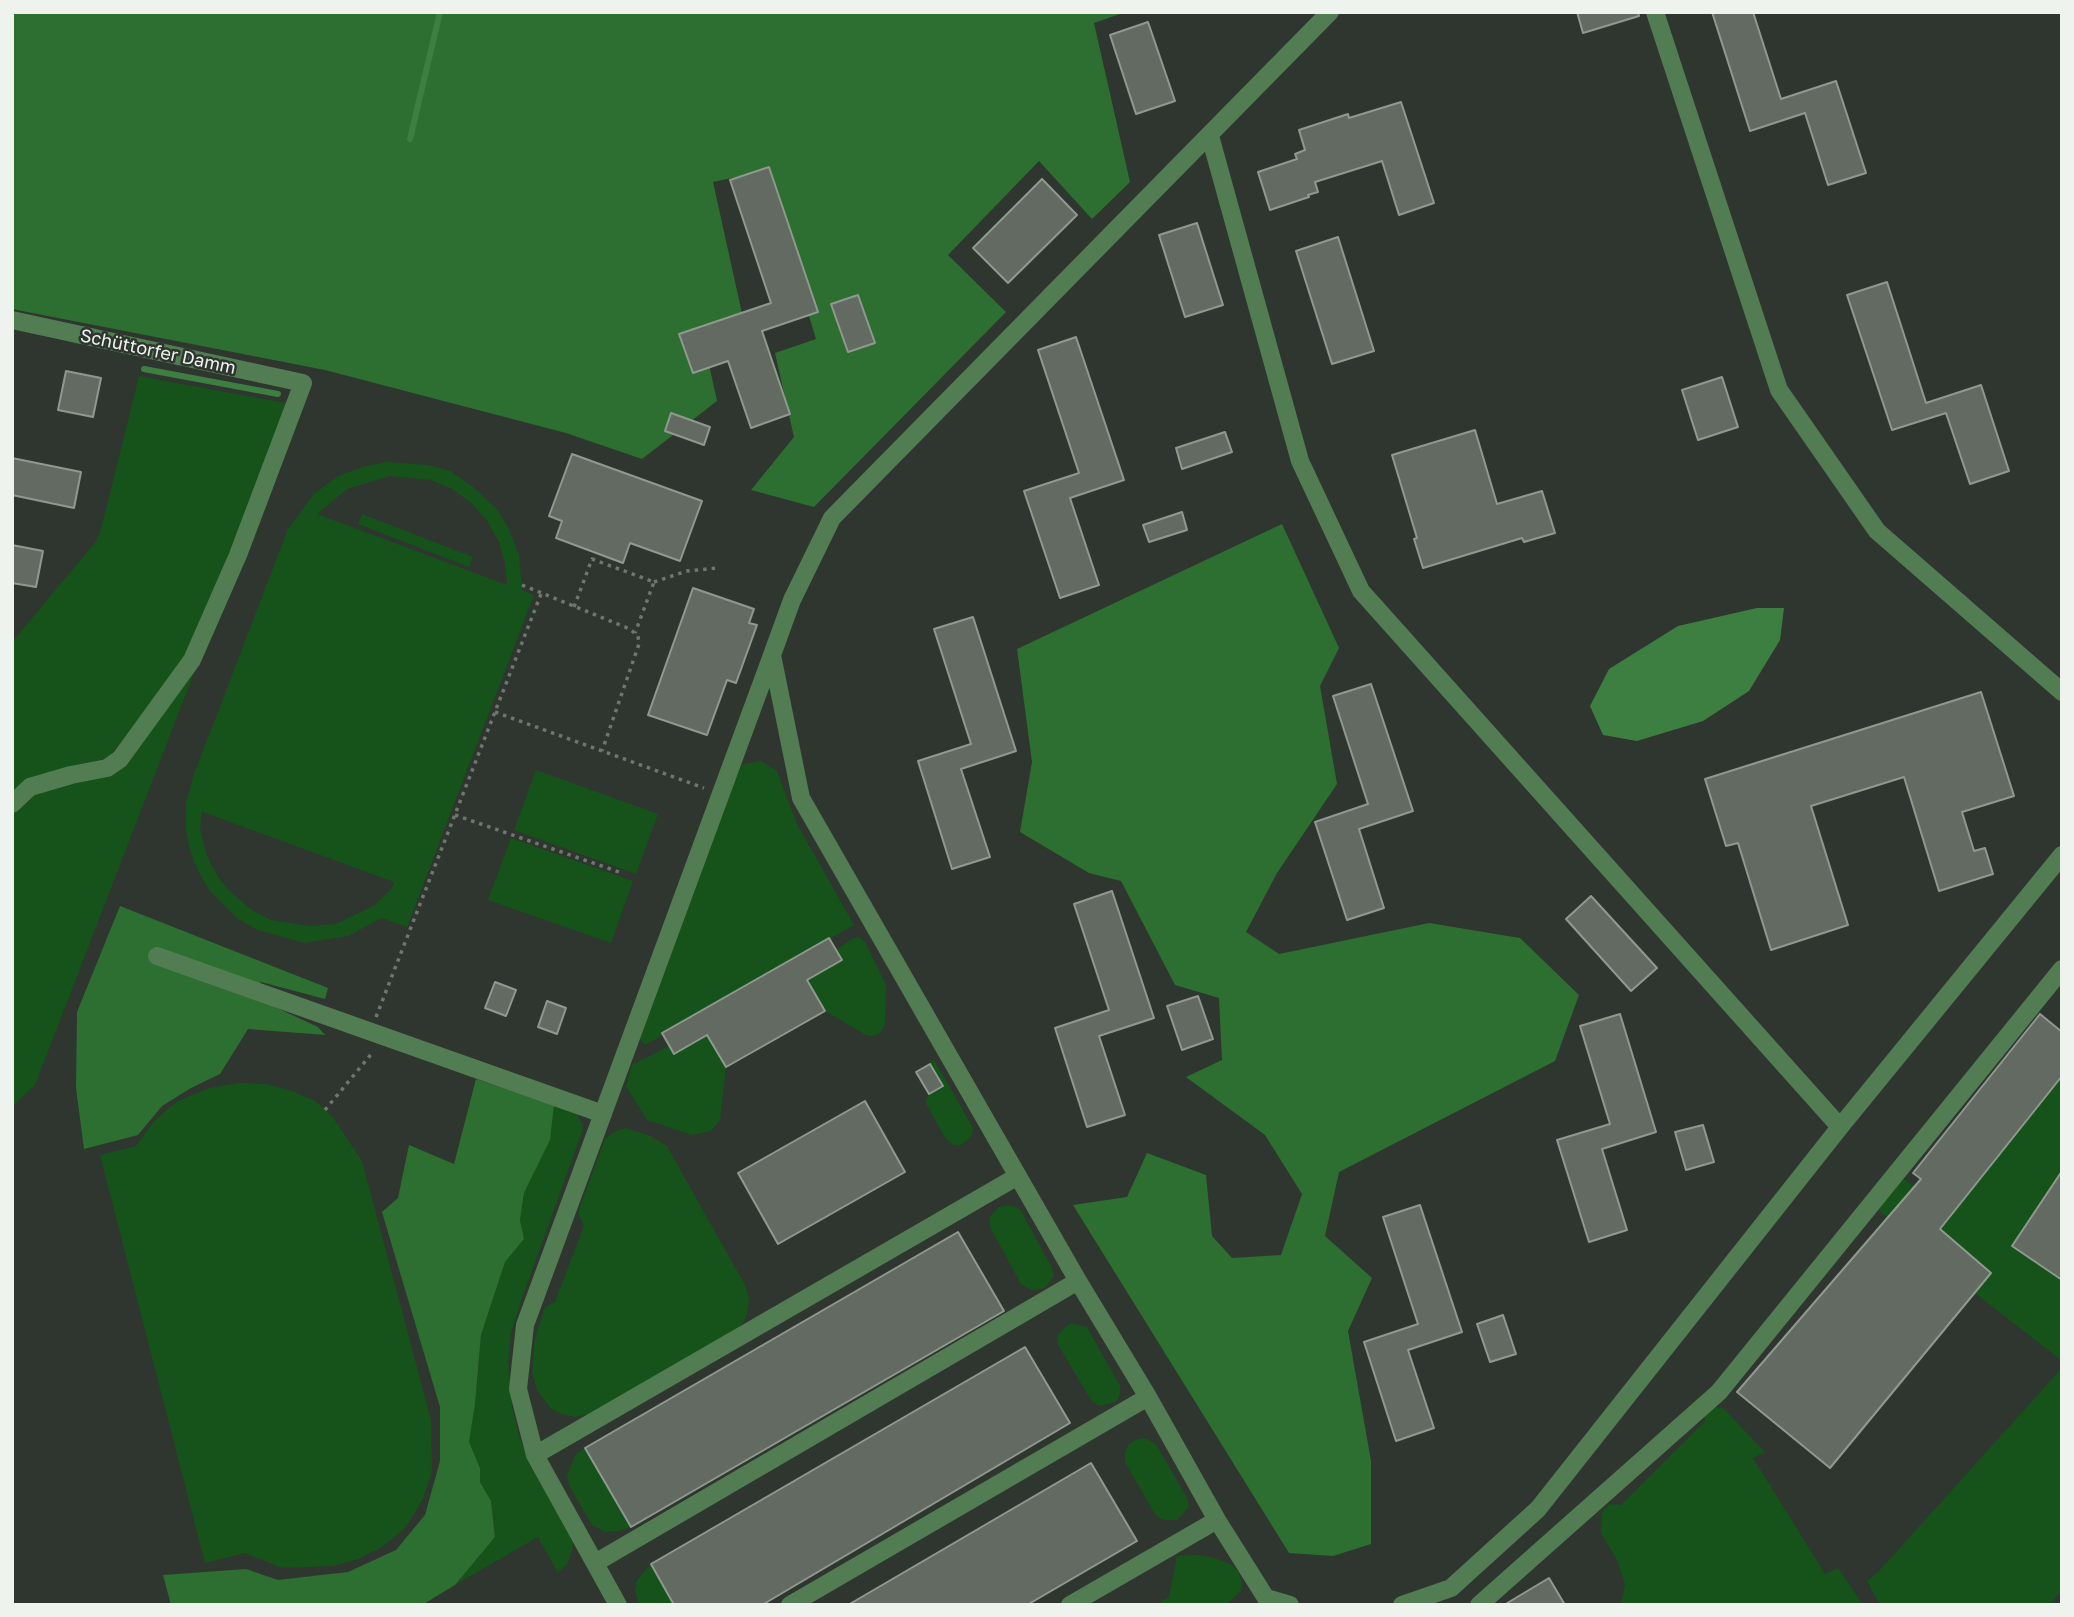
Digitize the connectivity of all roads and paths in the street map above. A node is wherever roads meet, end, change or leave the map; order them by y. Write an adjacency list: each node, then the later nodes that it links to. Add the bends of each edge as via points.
1 (1330, 12): 3 (street)
2 (1655, 12): 12 (street, via 1779,390 1877,531)
3 (1210, 136): 11 (street, via 832,518 792,600); 25 (street, via 1300,461 1361,591)
4 (12, 320): 16 (street, Schüttorfer Damm, via 303,383 238,555 192,660 120,759 107,768 30,787)
5 (717, 568): 6 (path, via 687,571)
6 (654, 582): 9 (path, via 592,559); 10 (path)
7 (522, 586): 8 (path)
8 (541, 594): 9 (path); 13 (path)
9 (574, 607): 10 (path)
10 (635, 633): 14 (path, via 639,644)
11 (772, 655): 15 (street); 26 (street, via 801,799)
12 (2062, 692)
13 (495, 712): 14 (path); 17 (path)
14 (602, 751): 15 (path)
15 (721, 794): 24 (street)
16 (12, 804)
17 (455, 814): 19 (path); 22 (path)
18 (2062, 855): 25 (street)
19 (619, 872)
20 (158, 957): 22 (street)
21 (2062, 969): 38 (street, via 1719,1392)
22 (378, 1035): 23 (path); 24 (street)
23 (325, 1110)
24 (603, 1114): 29 (street, via 525,1325 518,1389)
25 (1840, 1127): 37 (street, via 1538,1509 1451,1588)
26 (1018, 1176): 27 (street); 29 (street)
27 (1077, 1281): 28 (street); 31 (street)
28 (1148, 1397): 30 (street); 34 (street)
29 (536, 1455): 31 (street)
30 (1217, 1520): 32 (street); 35 (street)
31 (595, 1563): 33 (street)
32 (1261, 1601): 36 (street)
33 (618, 1605)
34 (790, 1605)
35 (1070, 1605)
36 (1290, 1605)
37 (1402, 1605)
38 (1479, 1605)

